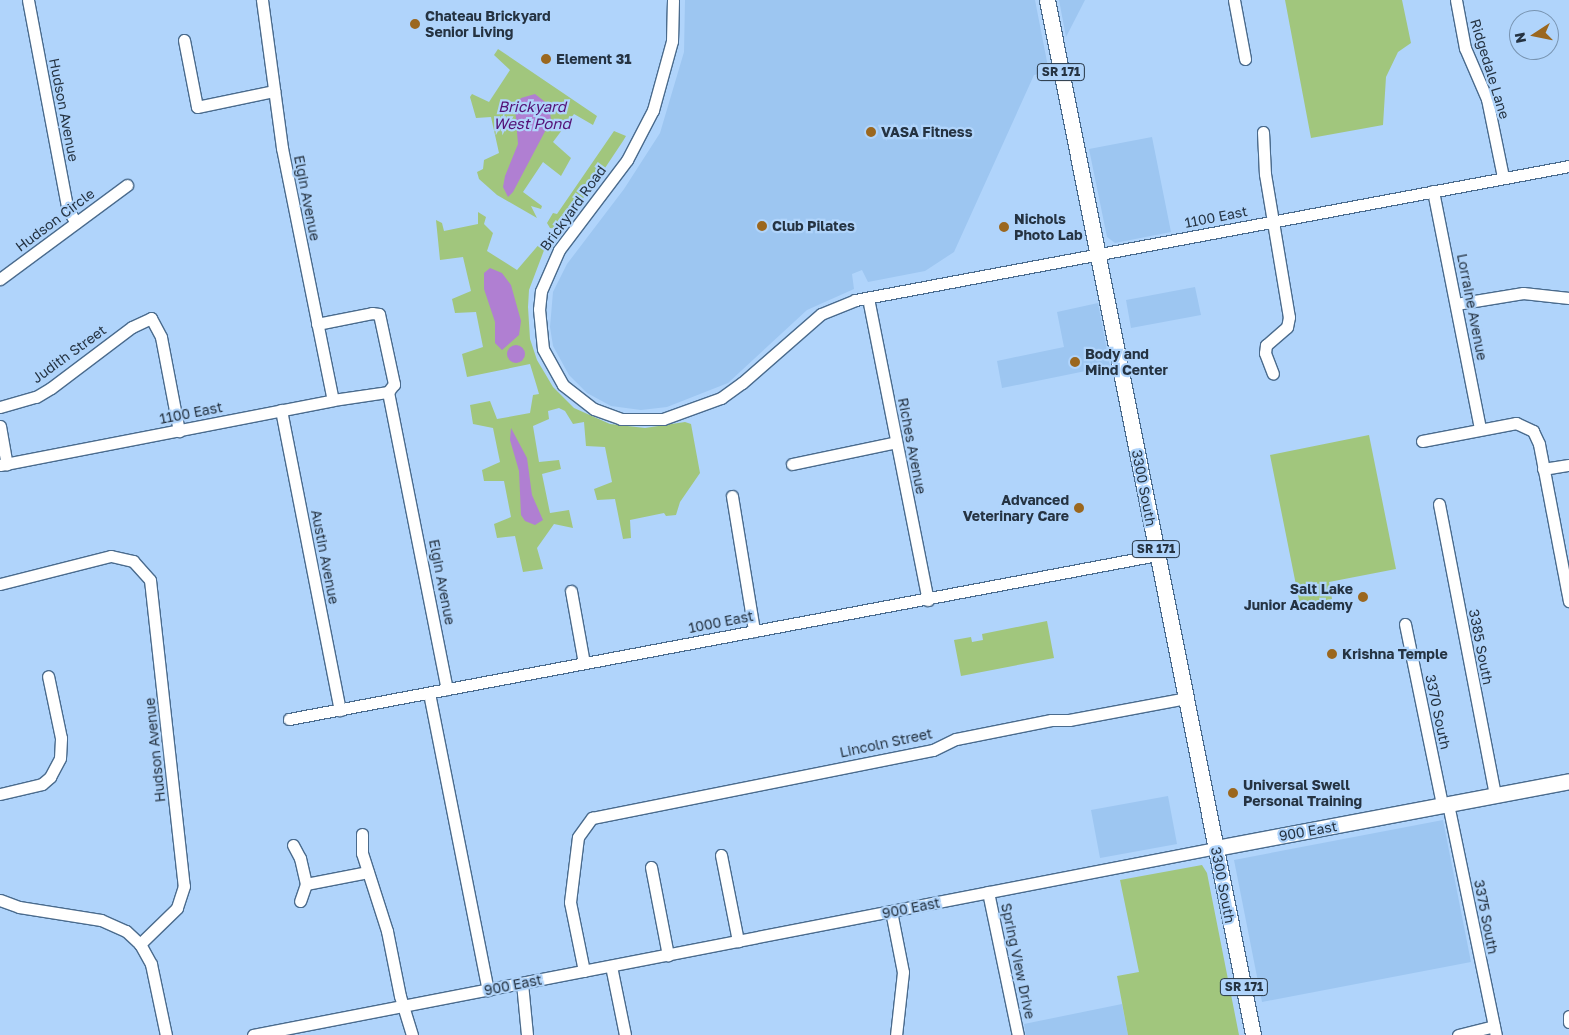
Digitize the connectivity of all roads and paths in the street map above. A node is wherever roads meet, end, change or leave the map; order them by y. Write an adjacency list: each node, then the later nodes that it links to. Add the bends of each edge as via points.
1 (28, 0): 16 (street, Hudson Avenue, via 67,206)
2 (262, 0): 9 (street, Elgin Avenue)
3 (674, 0): 19 (street, Brickyard Road, via 666,68 650,117 627,160 559,250 542,292 540,334 554,372 572,394 607,415 636,421 676,416 727,394 821,314)
4 (1047, 0): 17 (main road, 3300 South / SR 171)
5 (1234, 0): 8 (street)
6 (1456, 0): 12 (street, Ridgedale Lane, via 1467,55 1487,99)
7 (184, 40): 9 (street, via 197,107)
8 (1245, 59)
9 (274, 91): 22 (street, Elgin Avenue)
10 (1262, 132): 15 (street, via 1265,174)
11 (1569, 166): 12 (street, 1100 East)
12 (1503, 177): 14 (street, 1100 East)
13 (127, 185): 16 (street, Hudson Circle)
14 (1433, 191): 15 (street, 1100 East); 21 (street, Lorraine Avenue)
15 (1275, 221): 17 (street, 1100 East); 23 (street, via 1290,320 1287,327 1266,345 1265,353)
16 (76, 222): 18 (street, Hudson Circle)
17 (1098, 254): 19 (street, 1100 East); 39 (main road, 3300 South / SR 171)
18 (0, 279)
19 (868, 298): 32 (street, Riches Avenue)
20 (1569, 298): 21 (street, via 1523,293)
21 (1456, 304): 29 (street, Lorraine Avenue)
22 (317, 324): 24 (street, Elgin Avenue, via 379,314 394,384); 25 (street, Elgin Avenue)
23 (1273, 374)
24 (388, 392): 25 (street, 1100 East); 48 (street, Elgin Avenue)
25 (333, 400): 27 (street, 1100 East)
26 (0, 407): 30 (street, Judith Street, via 36,397 132,327 151,318 161,337)
27 (281, 410): 30 (street, 1100 East); 51 (street, Austin Avenue)
28 (0, 426): 34 (street)
29 (1480, 429): 31 (street); 36 (street, via 1516,423 1528,426 1536,436)
30 (179, 431): 34 (street, 1100 East)
31 (1422, 441)
32 (896, 442): 33 (street); 42 (street, Riches Avenue)
33 (792, 464)
34 (4, 465)
35 (1569, 465): 36 (street)
36 (1543, 469): 43 (street)
37 (732, 496): 45 (street)
38 (1439, 504): 55 (street, 3385 South)
39 (1157, 555): 42 (street, 1000 East); 50 (main road, 3300 South / SR 171)
40 (0, 584): 69 (street, Hudson Avenue, via 116,556 137,564 152,584 184,881 177,908)
41 (571, 591): 46 (street)
42 (928, 600): 45 (street, 1000 East, via 912,599)
43 (1569, 601)
44 (1404, 624): 56 (street, 3370 South)
45 (754, 631): 46 (street, 1000 East)
46 (584, 663): 48 (street, 1000 East)
47 (48, 676): 54 (street, via 62,746 60,758 50,777 42,784)
48 (447, 690): 49 (street, 1000 East)
49 (429, 693): 51 (street, 1000 East); 74 (street)
50 (1186, 698): 59 (main road, 3300 South / SR 171); 72 (street, Lincoln Street, via 956,739 933,750 592,818 578,837 570,902)
51 (340, 710): 52 (street, 1000 East)
52 (289, 719)
53 (1569, 781): 55 (main road, 900 East)
54 (0, 794)
55 (1495, 795): 56 (main road, 900 East)
56 (1445, 804): 59 (main road, 900 East); 78 (street, 3375 South)
57 (362, 834): 62 (street, via 362,853)
58 (293, 846): 63 (street, via 301,861)
59 (1216, 848): 64 (street, 900 East); 87 (main road, 3300 South / SR 171)
60 (721, 855): 68 (street)
61 (651, 867): 70 (street)
62 (368, 872): 63 (street); 75 (street, via 387,931)
63 (306, 884): 66 (street)
64 (988, 892): 67 (street, 900 East); 86 (street, Spring View Drive)
65 (0, 900): 69 (street, via 19,907 110,923 126,931)
66 (300, 902)
67 (891, 911): 68 (street, 900 East); 85 (street, via 903,978)
68 (738, 941): 70 (street, 900 East)
69 (140, 944): 80 (street, via 153,969)
70 (668, 955): 71 (street, 900 East)
71 (612, 966): 72 (street, 900 East); 84 (street)
72 (584, 971): 73 (street, 900 East)
73 (522, 983): 74 (street, 900 East); 83 (street)
74 (488, 990): 75 (street, 900 East)
75 (404, 1006): 79 (street, 900 East); 82 (street)
76 (1569, 1016): 77 (street)
77 (1569, 1022)
78 (1495, 1031): 88 (street)
79 (272, 1033): 81 (street, 900 East)
80 (166, 1035)
81 (252, 1035)
82 (412, 1035)
83 (527, 1035)
84 (625, 1035)
85 (896, 1035)
86 (1018, 1035)
87 (1253, 1035)
88 (1458, 1035)

